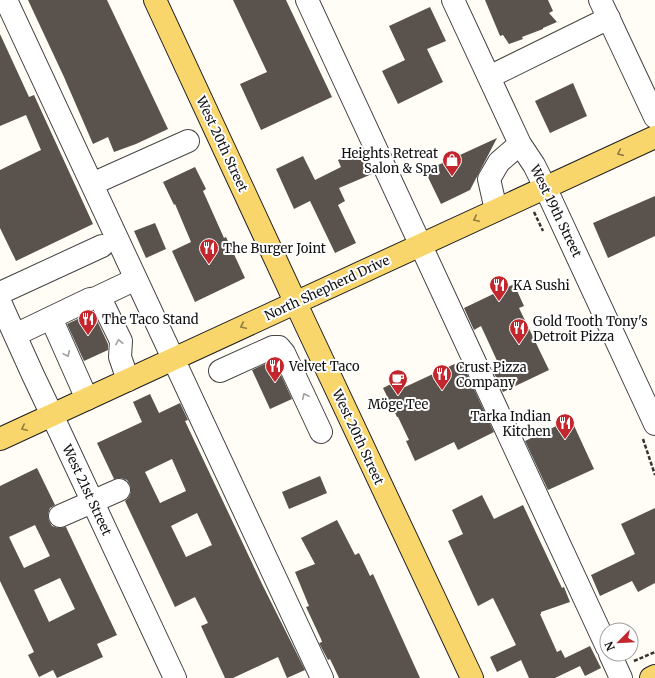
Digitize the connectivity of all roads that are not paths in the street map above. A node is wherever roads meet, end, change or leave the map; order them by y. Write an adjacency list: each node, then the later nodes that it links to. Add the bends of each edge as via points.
1 (6, 0): 11 (street)
2 (155, 0): 20 (main road, West 20th Street)
3 (307, 0): 14 (street)
4 (453, 0): 6 (street, West 19th Street)
5 (605, 9): 6 (street); 7 (street)
6 (489, 78): 10 (street, West 19th Street)
7 (655, 118)
8 (655, 137): 12 (main road, North Shepherd Drive, one-way to 12)
9 (188, 141): 11 (street)
10 (520, 144): 12 (street, West 19th Street); 13 (street, via 499,162 489,179)
11 (92, 184): 16 (street)
12 (545, 187): 13 (main road, North Shepherd Drive); 28 (street, West 19th Street)
13 (496, 210): 14 (main road, North Shepherd Drive, one-way to 14)
14 (420, 245): 20 (main road, North Shepherd Drive); 34 (street)
15 (102, 246): 17 (street)
16 (136, 279): 18 (street); 23 (street)
17 (0, 293)
18 (96, 298): 21 (street); 25 (street, one-way to 18, via 120,357 121,341 102,302)
19 (0, 302): 22 (street, West 21st Street)
20 (295, 302): 23 (main road, North Shepherd Drive, one-way to 23); 39 (main road, West 20th Street)
21 (51, 318): 22 (street); 26 (street, one-way to 26)
22 (15, 335): 27 (street, West 21st Street)
23 (173, 358): 25 (main road, North Shepherd Drive); 38 (street)
24 (220, 371): 29 (street, one-way to 24, via 279,347 273,347)
25 (128, 380): 26 (main road, North Shepherd Drive)
26 (88, 399): 27 (main road, North Shepherd Drive)
27 (52, 414): 30 (main road, North Shepherd Drive, one-way to 30); 32 (street, West 21st Street)
28 (655, 424)
29 (321, 432)
30 (0, 439)
31 (119, 490): 32 (street)
32 (93, 502): 33 (street); 37 (street, West 21st Street)
33 (60, 516)
34 (599, 631)
35 (614, 662): 40 (street)
36 (655, 676): 41 (main road)
37 (175, 678)
38 (322, 678)
39 (472, 678)
40 (621, 678)
41 (651, 678)

